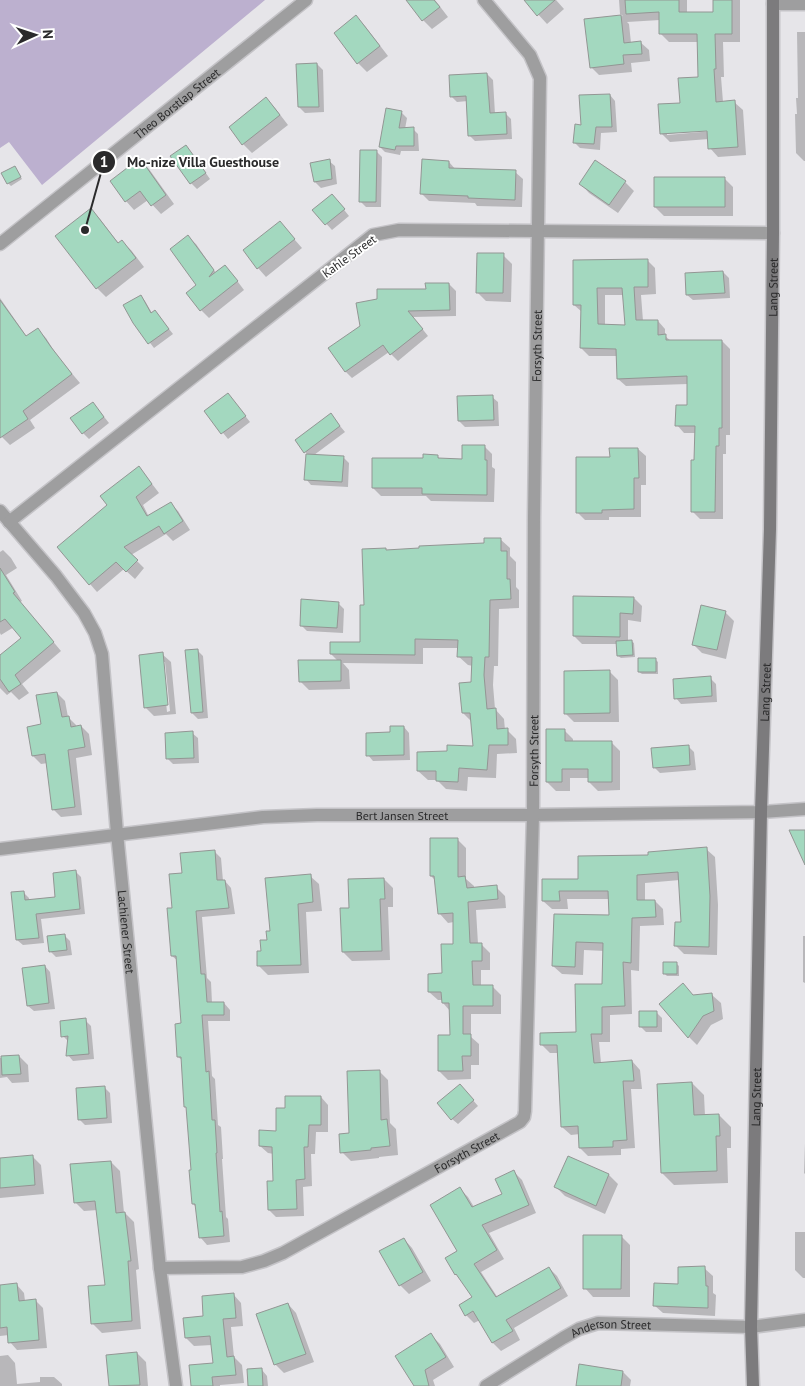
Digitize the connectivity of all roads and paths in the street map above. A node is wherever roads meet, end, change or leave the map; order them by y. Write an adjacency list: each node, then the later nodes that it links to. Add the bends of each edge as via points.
1 (306, 0): 7 (street, Theo Borstlap Street)
2 (484, 0): 5 (street, Forsyth Street, via 530,55 540,78)
3 (773, 2): 4 (street); 6 (street, Lang Street)
4 (805, 4)
5 (538, 231): 6 (street, Kahle Street); 9 (street, Kahle Street, via 400,230 373,235); 12 (street, Forsyth Street)
6 (773, 233): 11 (street, Lang Street, via 770,529)
7 (0, 244)
8 (0, 511): 9 (street, Lachiener Street)
9 (9, 522): 13 (street, Lachiener Street, via 56,576 95,633 102,654)
10 (805, 809): 11 (street, Bert Jansen Street)
11 (761, 812): 12 (street, Bert Jansen Street); 17 (street, Lang Street)
12 (533, 815): 13 (street, Bert Jansen Street, via 263,817); 15 (street, Forsyth Street, via 525,1111 520,1122 264,1261 242,1267)
13 (116, 834): 14 (street, Bert Jansen Street); 15 (street, Lachiener Street)
14 (0, 848)
15 (160, 1268): 18 (street, Lachiener Street)
16 (805, 1320): 17 (street, Anderson Street)
17 (751, 1327): 19 (street, Anderson Street, via 598,1323 579,1329); 20 (street, Lang Street)
18 (176, 1386)
19 (486, 1386)
20 (753, 1386)

